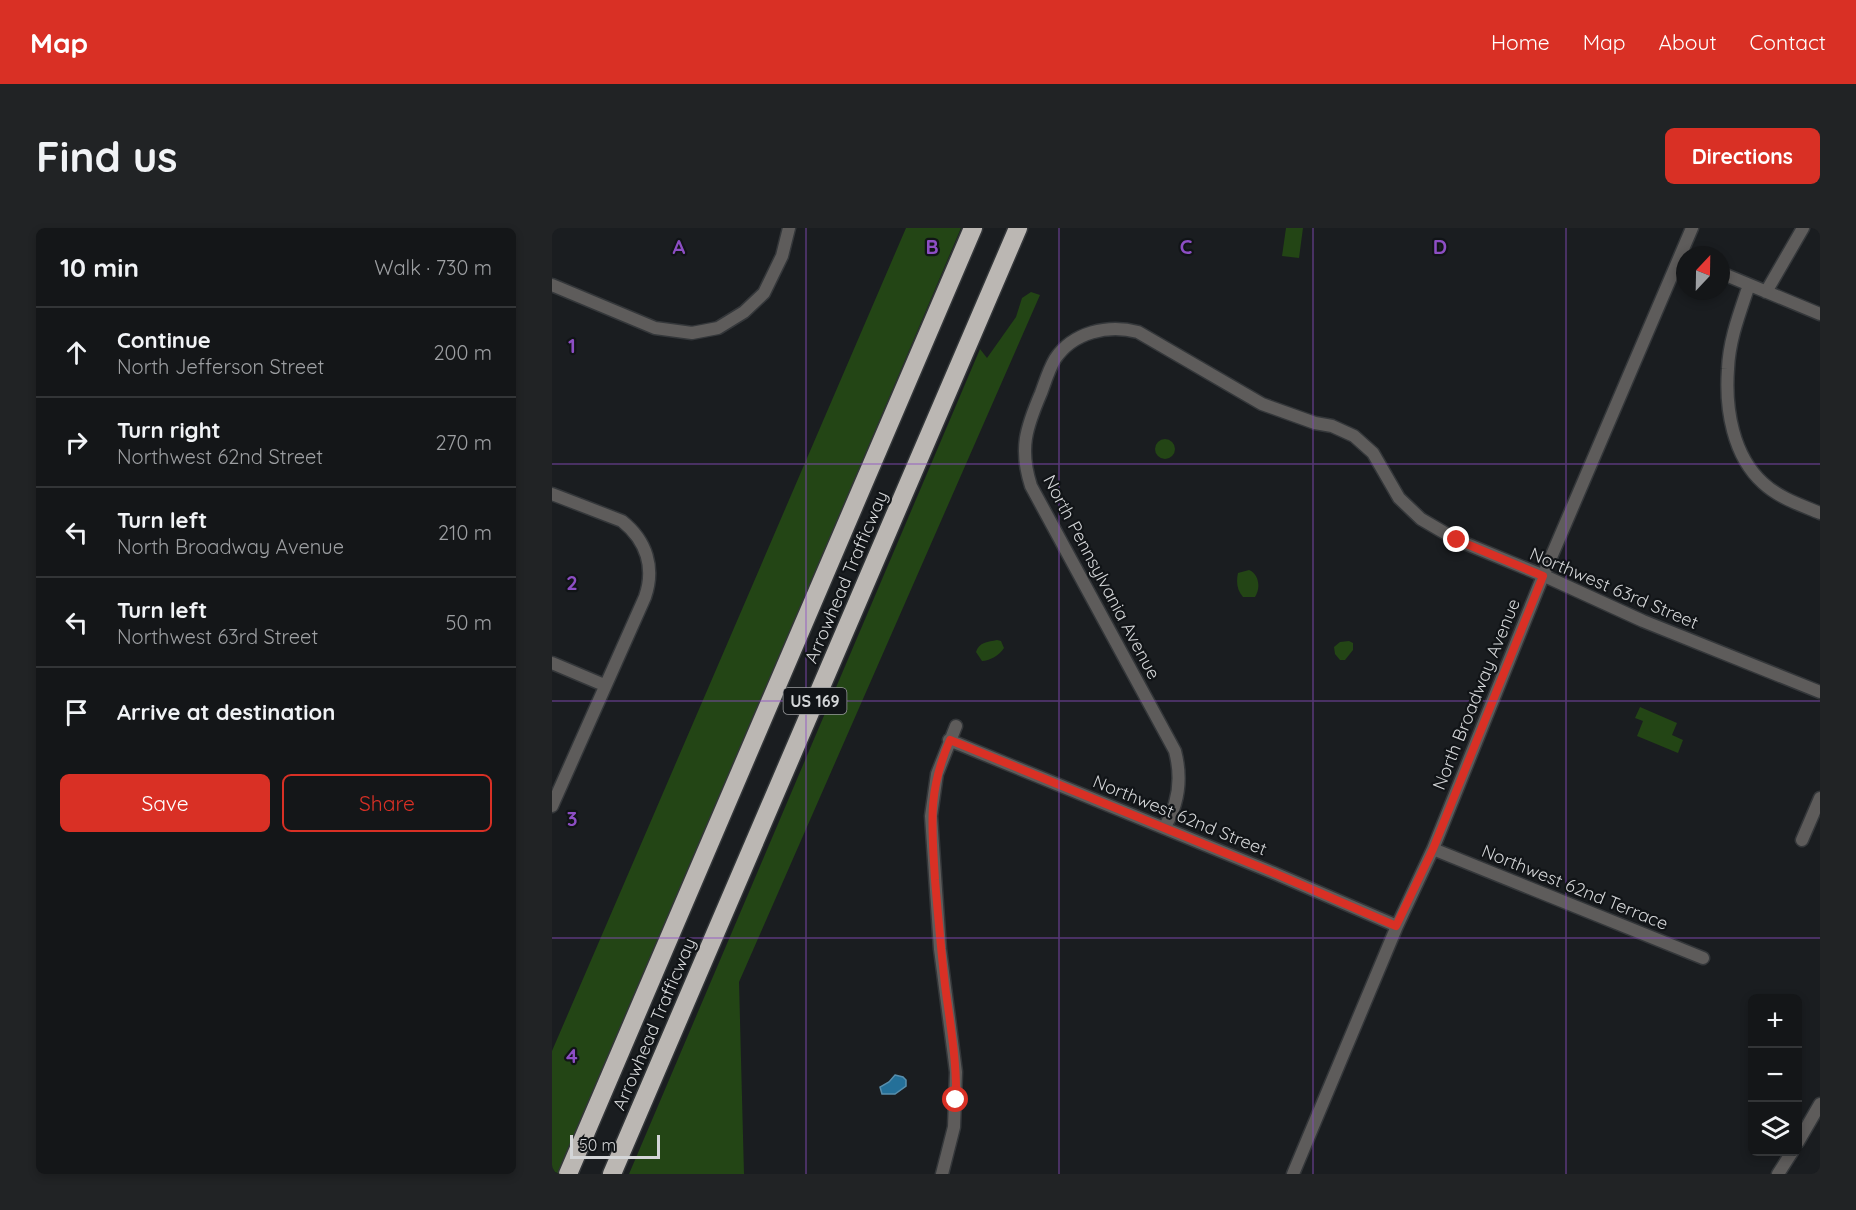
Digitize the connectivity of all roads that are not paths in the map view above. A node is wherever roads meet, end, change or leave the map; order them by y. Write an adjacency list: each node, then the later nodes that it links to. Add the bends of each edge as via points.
1 (789, 228): 9 (street, via 782,256 764,293 744,312 718,328 692,333 655,328)
2 (974, 228): 32 (highway, Arrowhead Trafficway / US 169)
3 (1018, 228): 33 (highway, Arrowhead Trafficway / US 169)
4 (1692, 228): 6 (street, North Broadway Avenue)
5 (1803, 228): 11 (street)
6 (1686, 246)
7 (1676, 270): 16 (street, North Broadway Avenue, via 1653,314)
8 (1730, 277): 10 (street)
9 (552, 285)
10 (1749, 285): 11 (street); 15 (street, via 1735,328 1728,370 1729,405 1738,447 1746,465 1764,484)
11 (1766, 292): 12 (street)
12 (1820, 314)
13 (1138, 332): 16 (street, Northwest 63rd Street, via 1262,404 1354,436 1373,453 1399,498 1421,519 1457,540); 24 (street, North Pennsylvania Avenue, via 1092,332 1065,348 1054,361 1029,422 1024,455 1031,486 1175,751 1178,795)
14 (552, 494): 18 (street, via 622,521 640,540 647,555 648,589)
15 (1820, 513)
16 (1543, 576): 19 (street, Northwest 63rd Street); 26 (street, North Broadway Avenue)
17 (552, 663): 18 (street)
18 (604, 686): 23 (street)
19 (1820, 692)
20 (956, 726): 21 (street)
21 (950, 740): 24 (street, Northwest 62nd Street); 34 (street, via 937,774 931,816 940,949 956,1072 954,1127)
22 (1820, 798): 25 (street)
23 (552, 806)
24 (1164, 828): 27 (street, Northwest 62nd Street)
25 (1802, 840)
26 (1433, 849): 27 (street, North Broadway Avenue); 28 (street, Northwest 62nd Terrace)
27 (1396, 926): 35 (street, North Broadway Avenue)
28 (1703, 958)
29 (1820, 1104): 30 (street)
30 (1802, 1134)
31 (1789, 1156): 36 (street)
32 (568, 1174)
33 (612, 1174)
34 (942, 1174)
35 (1293, 1174)
36 (1778, 1174)

